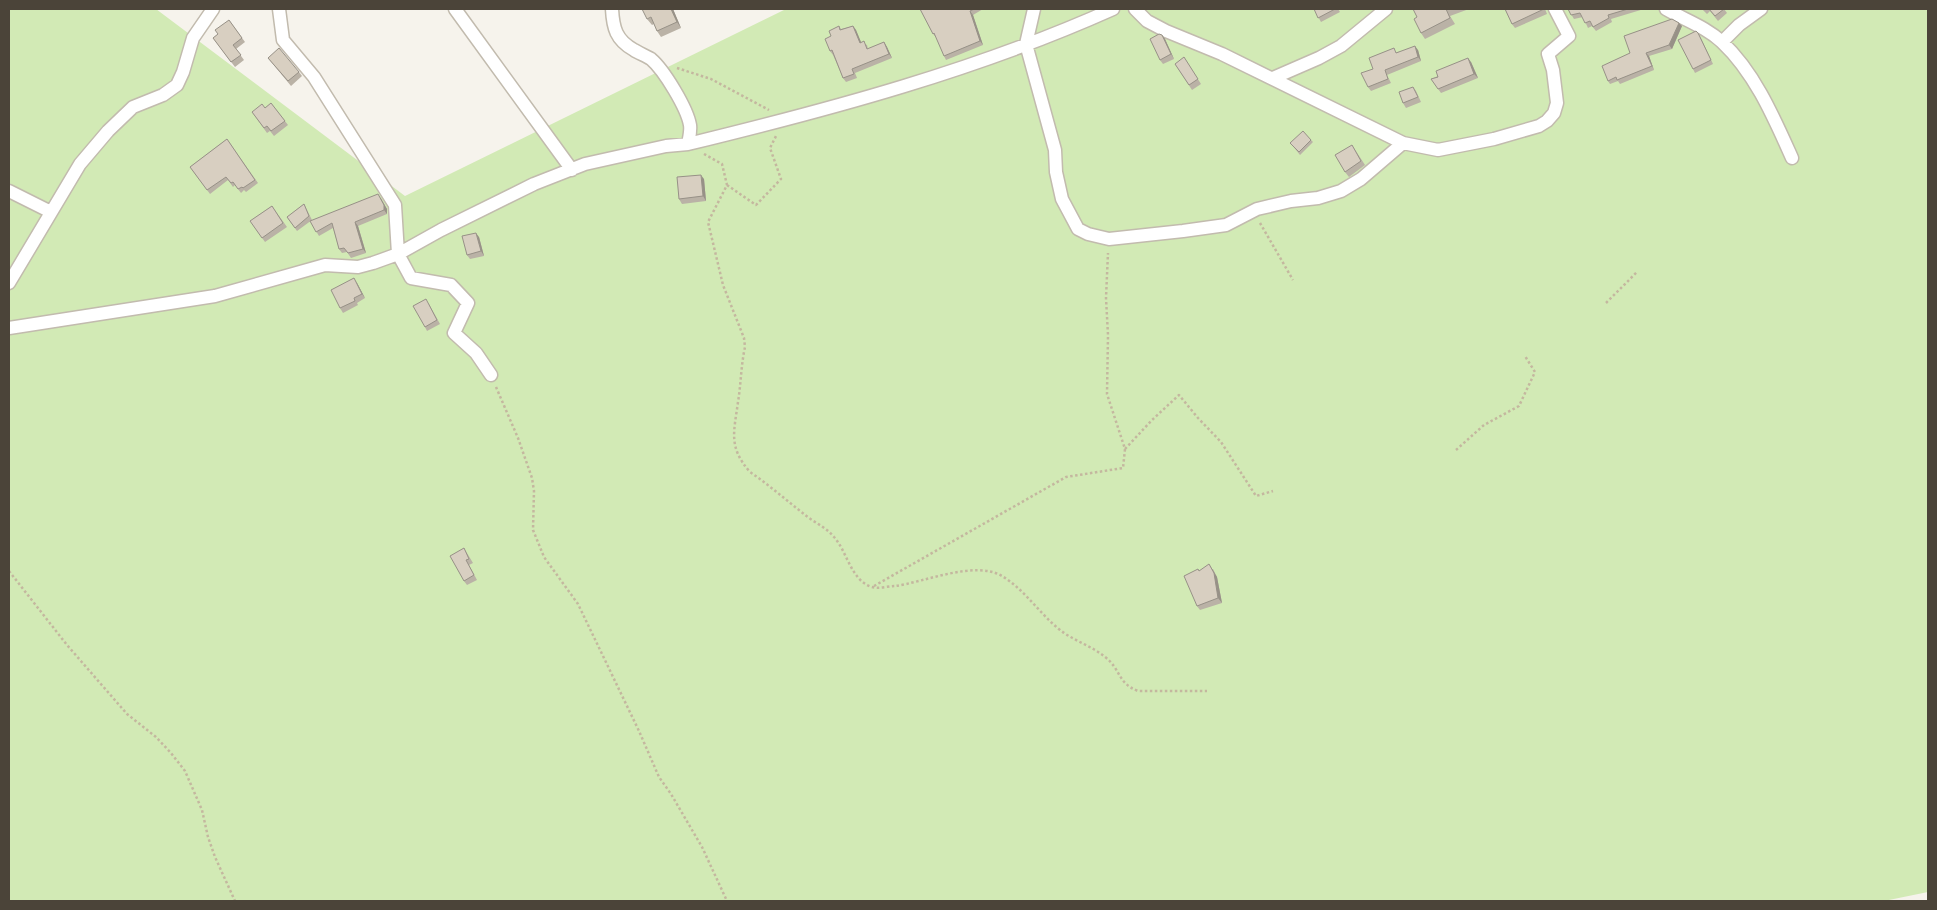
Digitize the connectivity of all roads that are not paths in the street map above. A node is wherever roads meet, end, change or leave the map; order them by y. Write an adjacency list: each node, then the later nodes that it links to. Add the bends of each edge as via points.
1 (213, 9): 20 (street, via 193,38 177,85 124,114 80,164)
2 (279, 9): 21 (street, via 284,40 314,76 395,204)
3 (455, 9): 18 (street)
4 (612, 9): 16 (street, via 612,25 618,37 631,49 652,60 672,86 690,126)
5 (1034, 9): 13 (street)
6 (1113, 9): 13 (street)
7 (1135, 9): 14 (street, via 1147,21 1166,31)
8 (1386, 9): 14 (street, via 1341,46)
9 (1555, 9): 15 (street, via 1569,36 1548,54 1557,103 1547,121 1494,140 1438,150)
10 (1666, 9): 12 (street)
11 (1760, 9): 12 (street)
12 (1722, 42): 17 (street, via 1757,87)
13 (1026, 44): 15 (street, via 1055,150 1062,199 1078,229 1088,234 1109,239 1226,225 1257,209 1342,191); 16 (street, via 902,88)
14 (1273, 78): 15 (street)
15 (1403, 143)
16 (688, 144): 18 (street, via 622,155)
17 (1792, 158)
18 (572, 170): 21 (street, via 534,184)
19 (9, 191): 20 (street)
20 (51, 212): 22 (street)
21 (398, 254): 23 (street, via 366,266 325,265 215,296); 24 (street, via 411,278 451,285 468,303 454,333 476,353)
22 (9, 283)
23 (9, 328)
24 (491, 374)

